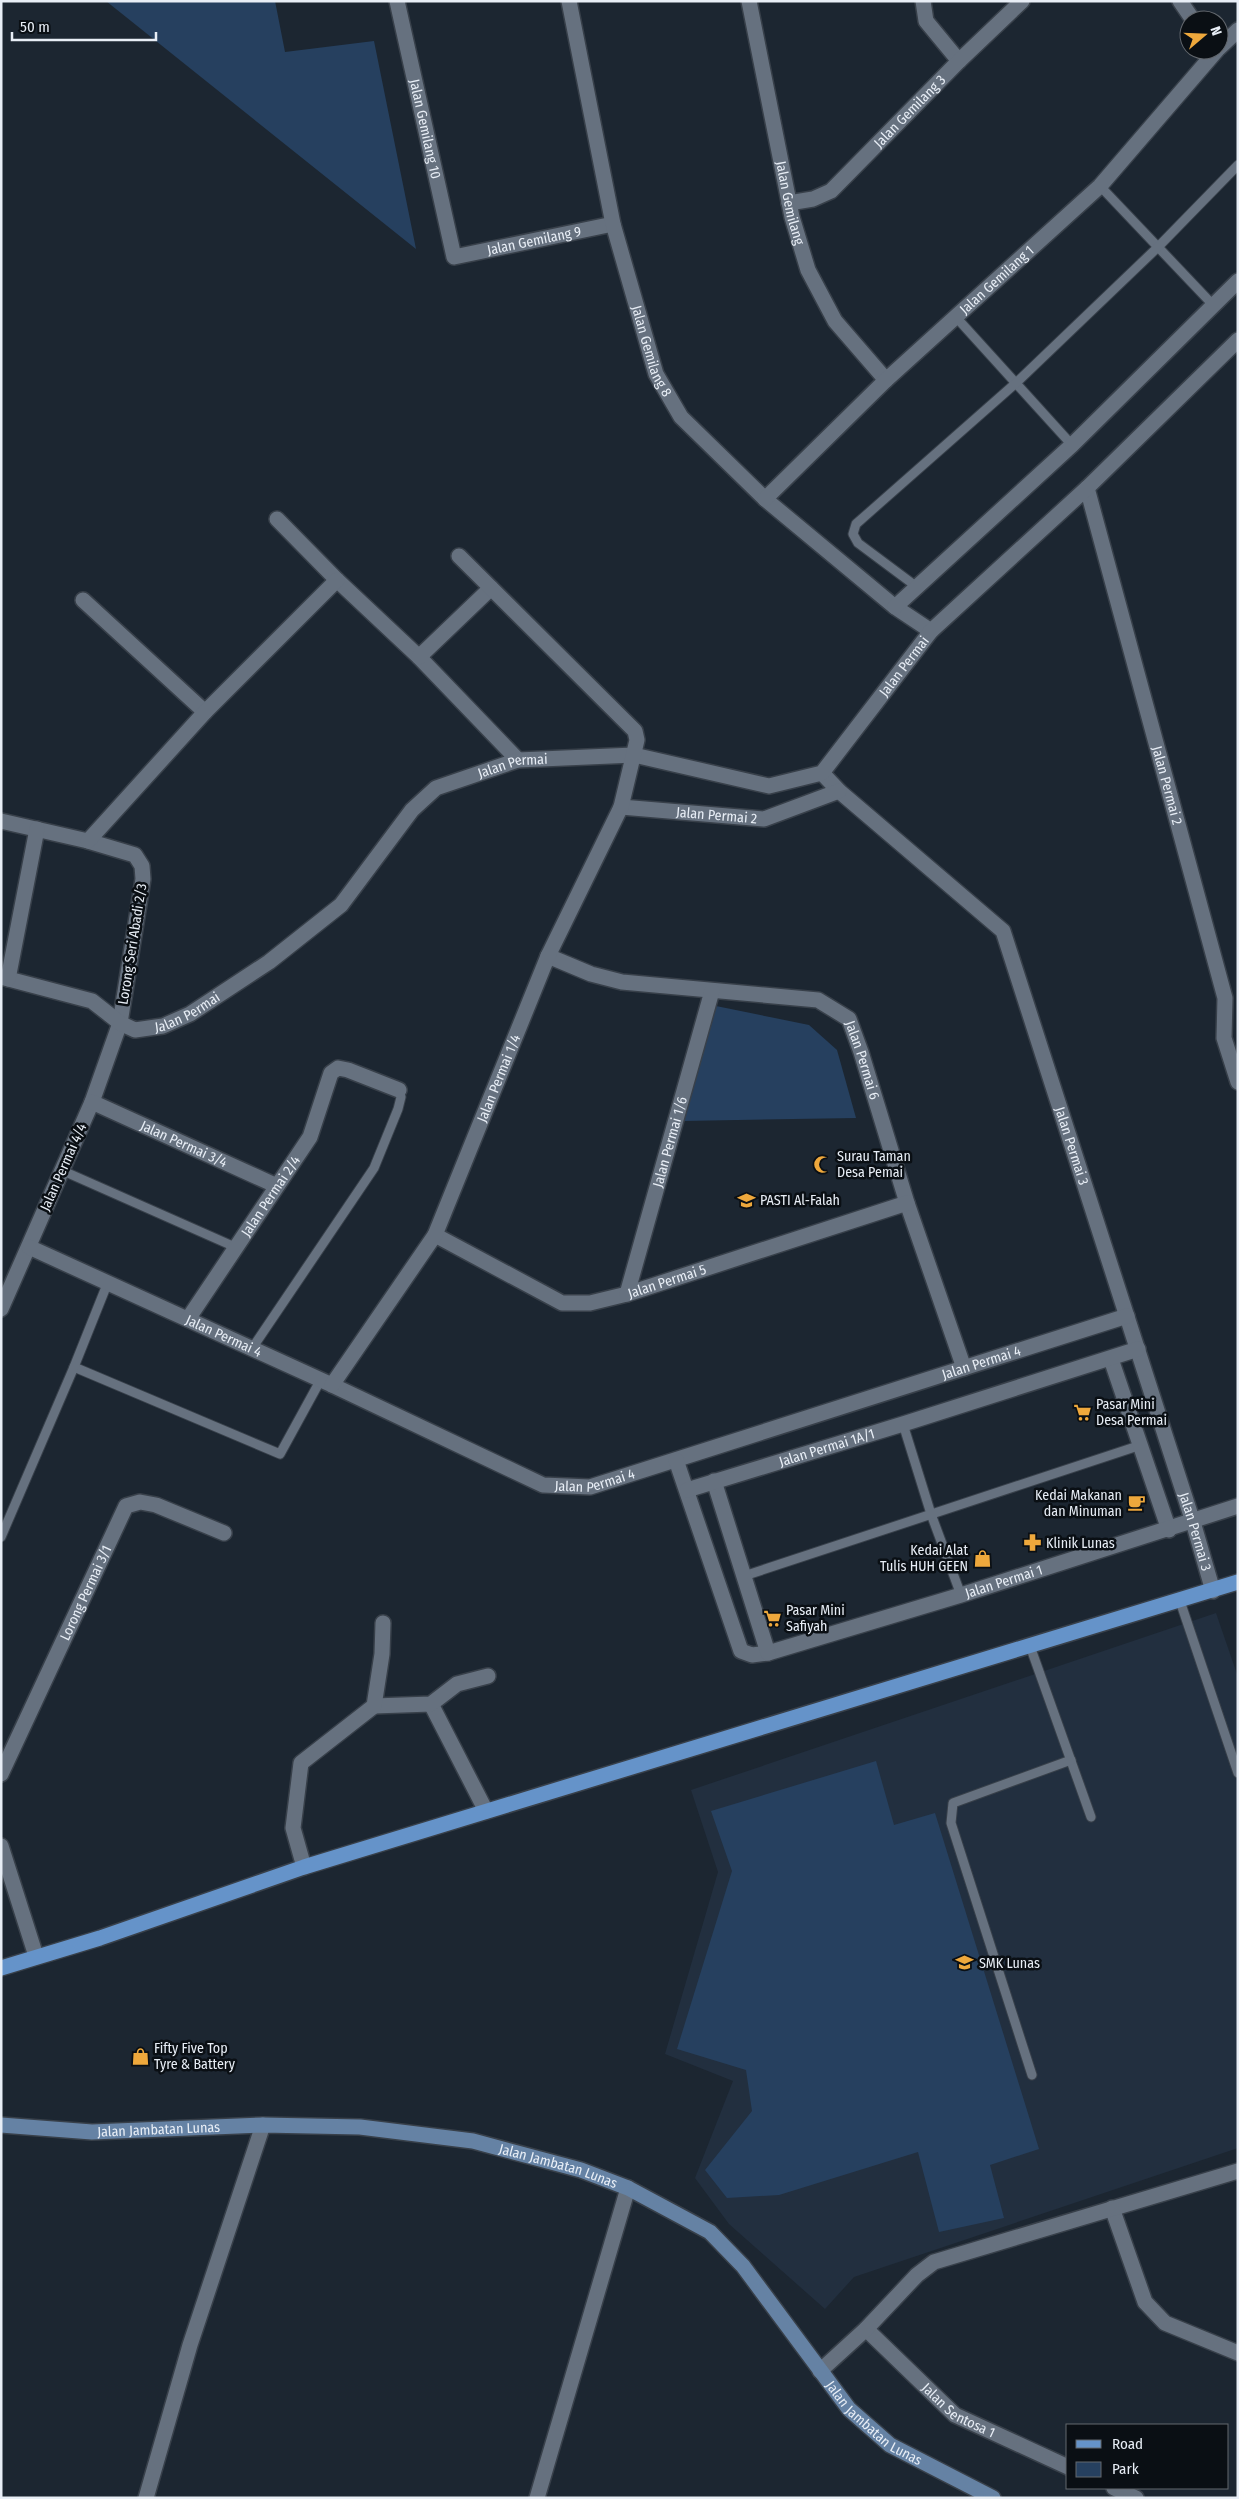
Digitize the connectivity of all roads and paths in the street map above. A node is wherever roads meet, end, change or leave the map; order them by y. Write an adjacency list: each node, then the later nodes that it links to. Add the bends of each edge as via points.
1 (397, 1): 13 (street, Jalan Gemilang 10)
2 (569, 1): 11 (street, Jalan Gemilang 8)
3 (749, 1): 10 (street, Jalan Gemilang)
4 (923, 1): 7 (street, via 926,21)
5 (1022, 1): 7 (street, Jalan Gemilang 3)
6 (1208, 60): 9 (street, Jalan Gemilang 1)
7 (959, 61): 10 (street, Jalan Gemilang 3, via 831,191 813,199)
8 (1238, 165): 12 (lane)
9 (1100, 186): 12 (lane); 16 (street, Jalan Gemilang 1)
10 (789, 203): 18 (street, Jalan Gemilang, via 808,270 835,321)
11 (613, 224): 13 (street, Jalan Gemilang 9); 22 (street, Jalan Gemilang 8, via 656,374 681,417)
12 (1158, 247): 15 (lane); 19 (lane)
13 (454, 257)
14 (1238, 281): 15 (street)
15 (1214, 306): 20 (street)
16 (955, 316): 18 (street, Jalan Gemilang 1); 19 (lane)
17 (1238, 340): 21 (street, Jalan Permai)
18 (886, 380): 22 (street, Jalan Gemilang 1)
19 (1016, 383): 20 (lane); 26 (lane, via 856,524 853,534 858,543)
20 (1072, 445): 26 (street)
21 (1087, 488): 30 (street, Jalan Permai); 44 (street, Jalan Permai 2)
22 (765, 499): 29 (street, Jalan Gemilang 8)
23 (278, 519): 25 (street)
24 (458, 556): 27 (street, Jalan Permai 1/4)
25 (337, 580): 31 (street); 32 (street)
26 (917, 587): 29 (street)
27 (490, 588): 31 (street); 33 (street, Jalan Permai 1/4, via 635,731)
28 (83, 600): 32 (street)
29 (895, 606): 30 (street, Jalan Gemilang 8)
30 (931, 631): 35 (street, Jalan Permai)
31 (419, 657): 34 (street)
32 (204, 712): 40 (street)
33 (634, 755): 34 (street, Jalan Permai); 35 (street, Jalan Permai, via 769,786); 37 (street, Jalan Permai 1/4)
34 (518, 760): 45 (street, Jalan Permai, via 436,788 412,810 341,905 269,962 190,1014 163,1026 135,1030)
35 (822, 773): 36 (street, Jalan Permai 3)
36 (839, 791): 37 (street, Jalan Permai 2, via 764,819); 58 (street, Jalan Permai 3, via 1004,931)
37 (621, 806): 41 (street, Jalan Permai 1/4)
38 (1, 821): 39 (street, Lorong Seri Abadi 2/3)
39 (38, 829): 40 (street, Lorong Seri Abadi 2/3); 42 (street)
40 (88, 840): 45 (street, Lorong Seri Abadi 2/3, via 135,855 142,866 143,879)
41 (548, 956): 43 (street, Jalan Permai 6, via 591,974 622,982); 52 (street, Jalan Permai 1/4)
42 (5, 978): 45 (street, via 92,1001)
43 (712, 991): 51 (street, Jalan Permai 6, via 818,1000 849,1019); 56 (street, Jalan Permai 1/6)
44 (1231, 994): 46 (street, Jalan Permai 2, via 1223,1017 1224,1038)
45 (120, 1023): 48 (street, Jalan Permai 4/4)
46 (1238, 1082)
47 (398, 1090): 50 (street, Jalan Permai 2/4, via 348,1070 338,1068 331,1073 310,1136); 61 (lane, via 401,1097 398,1109 374,1168)
48 (92, 1102): 49 (street, Jalan Permai 4/4); 50 (street, Jalan Permai 3/4)
49 (61, 1170): 53 (lane); 54 (street, Jalan Permai 4/4)
50 (277, 1186): 53 (street, Jalan Permai 2/4)
51 (907, 1203): 56 (street, Jalan Permai 5); 64 (street, Jalan Permai 6)
52 (435, 1235): 56 (street, Jalan Permai 5, via 562,1303 590,1303); 65 (street, Jalan Permai 1/4)
53 (235, 1247): 59 (street, Jalan Permai 2/4)
54 (29, 1248): 55 (street, Jalan Permai 4); 57 (street, Jalan Permai 4/4)
55 (108, 1282): 59 (street, Jalan Permai 4); 63 (lane)
56 (627, 1294)
57 (1, 1309)
58 (1127, 1316): 60 (street, Jalan Permai 3); 64 (street, Jalan Permai 4)
59 (188, 1319): 61 (street, Jalan Permai 4)
60 (1138, 1349): 62 (street, Jalan Permai 1A/1); 73 (street, Jalan Permai 3)
61 (251, 1350): 65 (street, Jalan Permai 4)
62 (1111, 1359): 66 (street, Jalan Permai 1A/1); 67 (street)
63 (74, 1367): 65 (lane, via 280,1454); 76 (lane)
64 (964, 1368): 68 (street, Jalan Permai 4)
65 (326, 1383): 68 (street, Jalan Permai 4, via 543,1485 590,1487)
66 (903, 1424): 69 (street, Jalan Permai 1A/1); 72 (lane)
67 (1140, 1445): 72 (lane); 74 (street)
68 (676, 1460): 70 (street)
69 (714, 1481): 70 (street, Jalan Permai 1A/1); 77 (street)
70 (687, 1490): 84 (street, Jalan Permai 1, via 741,1651 752,1655)
71 (1238, 1506): 73 (street, Jalan Permai 1)
72 (931, 1514): 77 (lane); 80 (lane)
73 (1194, 1522): 74 (street, Jalan Permai 1); 79 (street, Jalan Permai 3)
74 (1169, 1530): 80 (street, Jalan Permai 1)
75 (224, 1533): 90 (street, Lorong Permai 3/1, via 156,1505 140,1502 126,1506)
76 (1, 1537)
77 (744, 1576): 84 (street)
78 (1238, 1582): 79 (main road)
79 (1213, 1591): 81 (main road)
80 (961, 1595): 84 (street, Jalan Permai 1)
81 (1180, 1601): 83 (main road); 89 (lane)
82 (383, 1623): 87 (street)
83 (1030, 1646): 88 (lane); 91 (main road)
84 (768, 1653)
85 (488, 1676): 86 (street, via 457,1684)
86 (431, 1704): 87 (street); 91 (street)
87 (374, 1706): 94 (street, via 301,1763 293,1828)
88 (1071, 1760): 92 (lane); 98 (lane, via 953,1803 951,1812 951,1823)
89 (1238, 1773)
90 (1, 1774)
91 (486, 1811): 94 (main road)
92 (1091, 1817)
93 (1, 1846): 95 (street)
94 (304, 1867): 96 (main road, via 100,1938)
95 (7, 1892): 96 (street)
96 (36, 1956): 97 (main road)
97 (1, 1968)
98 (1032, 2075)
99 (1, 2125): 100 (main road, Jalan Jambatan Lunas, via 92,2132)
100 (263, 2125): 102 (main road, Jalan Jambatan Lunas, via 360,2127 474,2141 581,2170); 109 (street, via 190,2345)
101 (1238, 2170): 103 (street)
102 (628, 2188): 106 (main road, Jalan Jambatan Lunas, via 710,2232 743,2266); 110 (street)
103 (1112, 2208): 104 (street, via 934,2262 917,2275); 105 (street, via 1144,2302 1165,2323)
104 (866, 2329): 106 (street); 107 (street, Jalan Sentosa 1, via 955,2415)
105 (1238, 2353)
106 (820, 2371): 111 (main road, Jalan Jambatan Lunas, via 849,2409 890,2445)
107 (1066, 2466)
108 (1116, 2489): 112 (street)
109 (146, 2498)
110 (537, 2498)
111 (993, 2498)
112 (1136, 2498)

